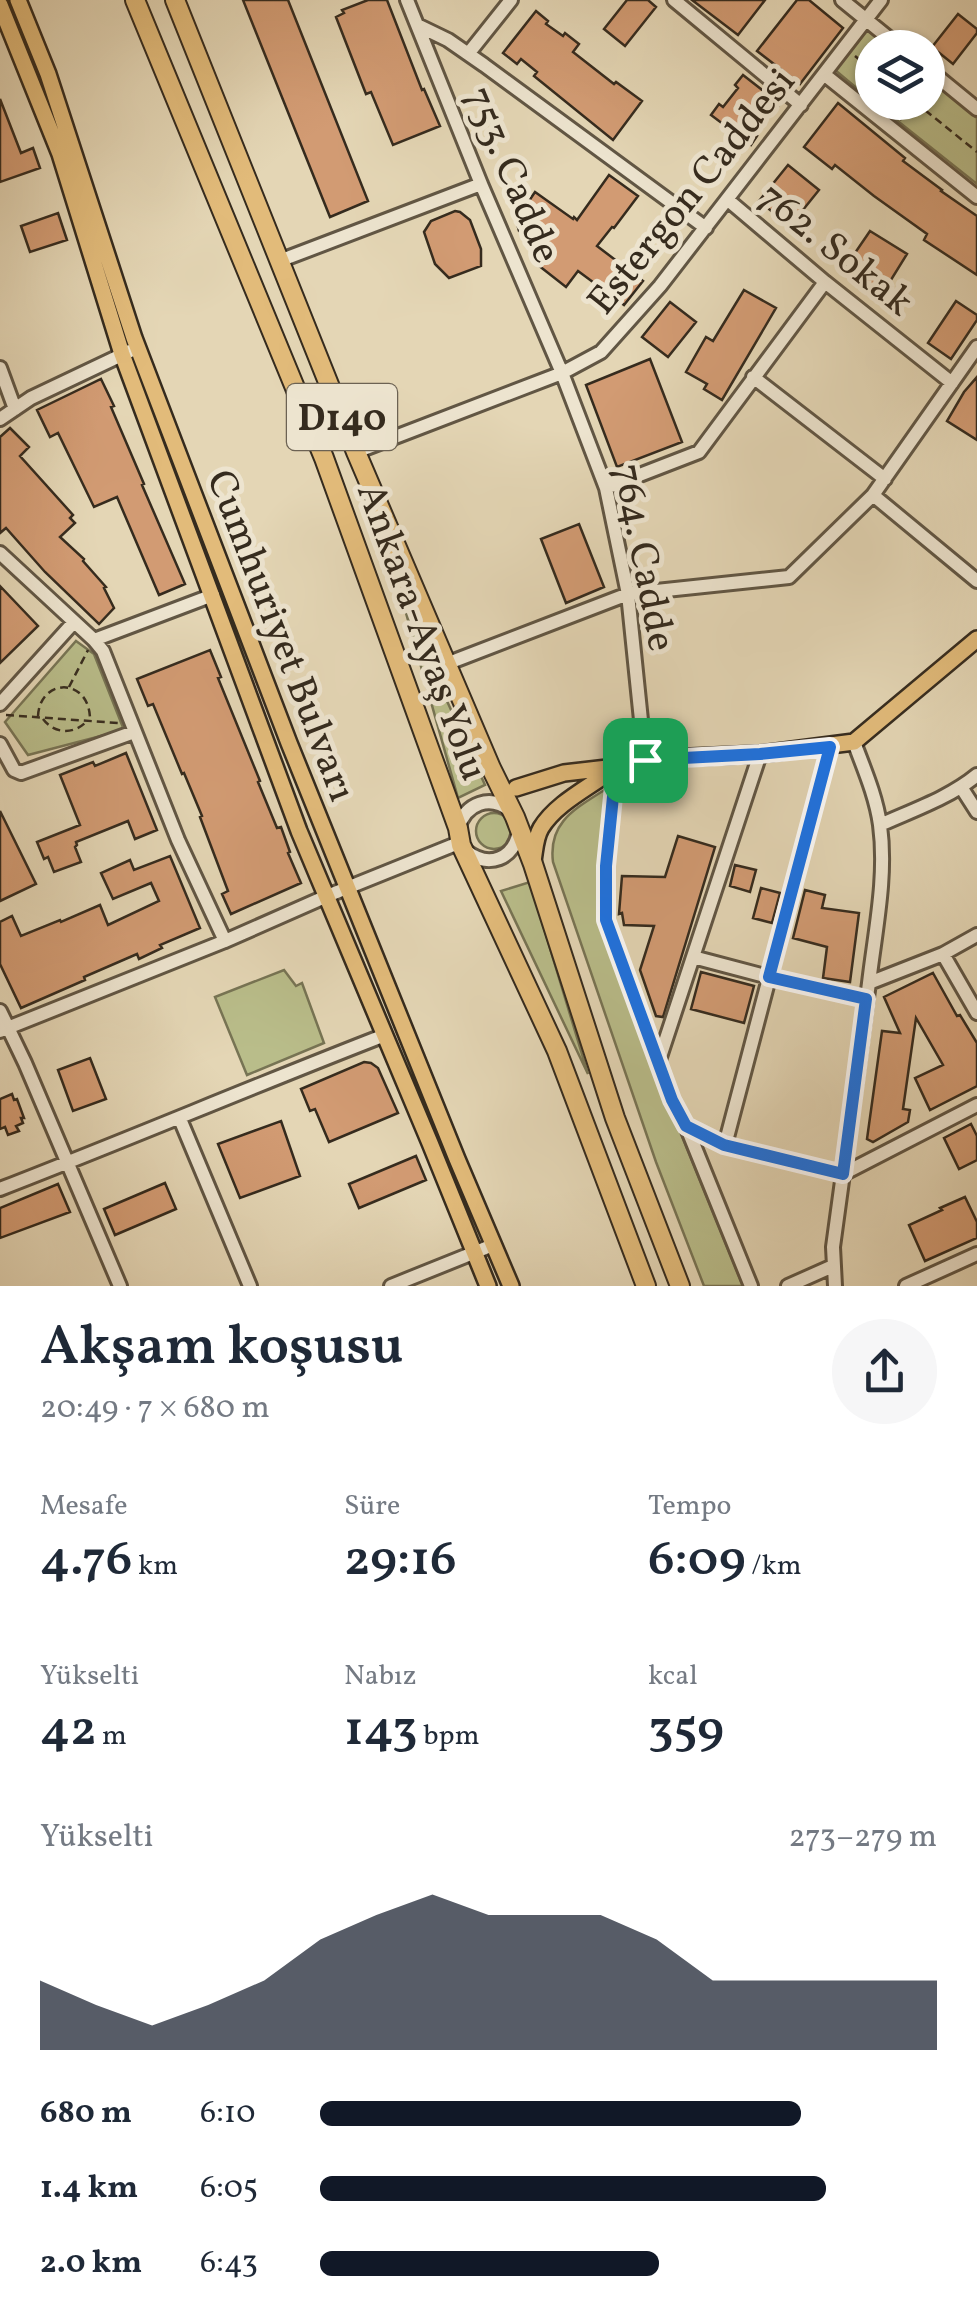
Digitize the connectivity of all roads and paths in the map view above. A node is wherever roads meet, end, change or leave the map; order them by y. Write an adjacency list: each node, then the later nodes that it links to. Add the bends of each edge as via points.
1 (18, 0): 30 (main road, Cumhuriyet Bulvarı, via 48,74)
2 (135, 0): 68 (highway, Ankara-Ayaş Yolu / D140, via 324,458)
3 (175, 0): 27 (highway, Ankara-Ayaş Yolu / D140)
4 (407, 0): 11 (street, 753. Cadde)
5 (511, 0): 14 (street)
6 (674, 0): 17 (street)
7 (842, 0): 10 (street)
8 (881, 0): 10 (street, Estergon Caddesi)
9 (0, 5): 12 (main road, Cumhuriyet Bulvarı)
10 (866, 19): 13 (street); 15 (street, Estergon Caddesi)
11 (417, 25): 14 (street); 23 (street, 753. Cadde)
12 (5, 29): 30 (main road, Cumhuriyet Bulvarı, via 60,154)
13 (879, 30)
14 (468, 54): 26 (street)
15 (825, 75): 17 (street, Estergon Caddesi); 21 (street)
16 (945, 83): 18 (street)
17 (801, 105): 25 (street, Estergon Caddesi)
18 (977, 109)
19 (901, 120): 21 (path)
20 (937, 120): 22 (path)
21 (893, 130): 24 (street)
22 (977, 152)
23 (481, 184): 27 (street); 32 (street, 753. Cadde)
24 (977, 196)
25 (728, 200): 26 (street, Estergon Caddesi); 28 (street, 762. Sokak)
26 (706, 228): 32 (street, Estergon Caddesi, via 601,352)
27 (280, 261): 37 (highway, Ankara-Ayaş Yolu / D140)
28 (825, 282): 33 (street); 34 (street, 762. Sokak)
29 (977, 347): 34 (street)
30 (130, 351): 35 (street); 44 (main road, Cumhuriyet Bulvarı); 70 (main road, Cumhuriyet Bulvarı)
31 (0, 368): 35 (street)
32 (562, 373): 37 (street, Estergon Caddesi); 39 (street, 764. Cadde)
33 (753, 378): 38 (street); 39 (street, via 699,452)
34 (952, 382): 38 (street)
35 (15, 409): 36 (street)
36 (0, 420)
37 (356, 452): 48 (highway, Ankara-Ayaş Yolu / D140)
38 (885, 478): 40 (street)
39 (606, 488): 43 (street, 764. Cadde)
40 (873, 495): 42 (street); 43 (street, via 789,577)
41 (0, 553): 45 (street)
42 (977, 582)
43 (628, 594): 48 (street); 59 (street, 764. Cadde)
44 (213, 595): 46 (street); 71 (main road, Cumhuriyet Bulvarı)
45 (74, 622): 46 (street); 50 (street)
46 (94, 640): 49 (path); 54 (street)
47 (977, 640): 55 (main road)
48 (446, 664): 63 (highway, Ankara-Ayaş Yolu / D140)
49 (69, 688): 52 (path, via 49,692); 53 (path, via 88,700)
50 (0, 704)
51 (0, 714): 52 (path)
52 (40, 717): 53 (path); 53 (path, via 64,731)
53 (89, 721): 54 (path)
54 (133, 728): 56 (street, via 21,773); 73 (street)
55 (854, 742): 57 (main road); 65 (street)
56 (0, 744)
57 (830, 747): 58 (main road); 76 (street)
58 (760, 754): 59 (main road); 75 (street)
59 (645, 760): 60 (main road)
60 (616, 767): 63 (main road, via 564,773); 66 (main road); 83 (street, via 606,920)
61 (977, 775): 62 (street)
62 (961, 788): 64 (street); 65 (street)
63 (504, 799): 67 (highway, Ankara-Ayaş Yolu / D140); 68 (street, via 466,810)
64 (977, 812)
65 (880, 825): 77 (street)
66 (541, 828): 67 (street); 69 (main road)
67 (519, 836): 68 (street, via 504,857 484,861); 69 (highway, Ankara-Ayaş Yolu / D140)
68 (462, 840): 70 (street); 100 (highway, Ankara-Ayaş Yolu / D140, via 557,1052)
69 (533, 864): 101 (highway, Ankara-Ayaş Yolu / D140, via 615,1118)
70 (348, 890): 71 (street); 91 (main road, Cumhuriyet Bulvarı)
71 (327, 896): 73 (street); 82 (main road, Cumhuriyet Bulvarı)
72 (977, 935): 74 (street)
73 (226, 942): 81 (street)
74 (943, 954): 77 (street); 80 (street)
75 (693, 957): 76 (street); 83 (street)
76 (769, 977): 78 (street); 87 (street)
77 (868, 983): 78 (street)
78 (866, 999): 89 (street)
79 (0, 1011): 81 (street)
80 (977, 1013)
81 (4, 1030): 88 (street)
82 (385, 1035): 85 (street); 92 (main road, Cumhuriyet Bulvarı)
83 (658, 1063): 86 (street)
84 (977, 1105): 89 (street)
85 (180, 1119): 88 (street); 96 (street)
86 (686, 1126): 87 (street); 102 (street)
87 (724, 1145): 89 (street)
88 (68, 1162): 90 (street); 95 (street)
89 (843, 1174): 94 (street)
90 (0, 1189)
91 (493, 1245): 92 (street); 99 (main road, Cumhuriyet Bulvarı)
92 (474, 1253): 97 (street); 98 (main road, Cumhuriyet Bulvarı)
93 (977, 1254): 105 (street)
94 (833, 1266): 103 (street); 104 (street)
95 (120, 1286)
96 (250, 1286)
97 (391, 1286)
98 (488, 1286)
99 (511, 1286)
100 (646, 1286)
101 (680, 1286)
102 (751, 1286)
103 (788, 1286)
104 (835, 1286)
105 (906, 1286)

